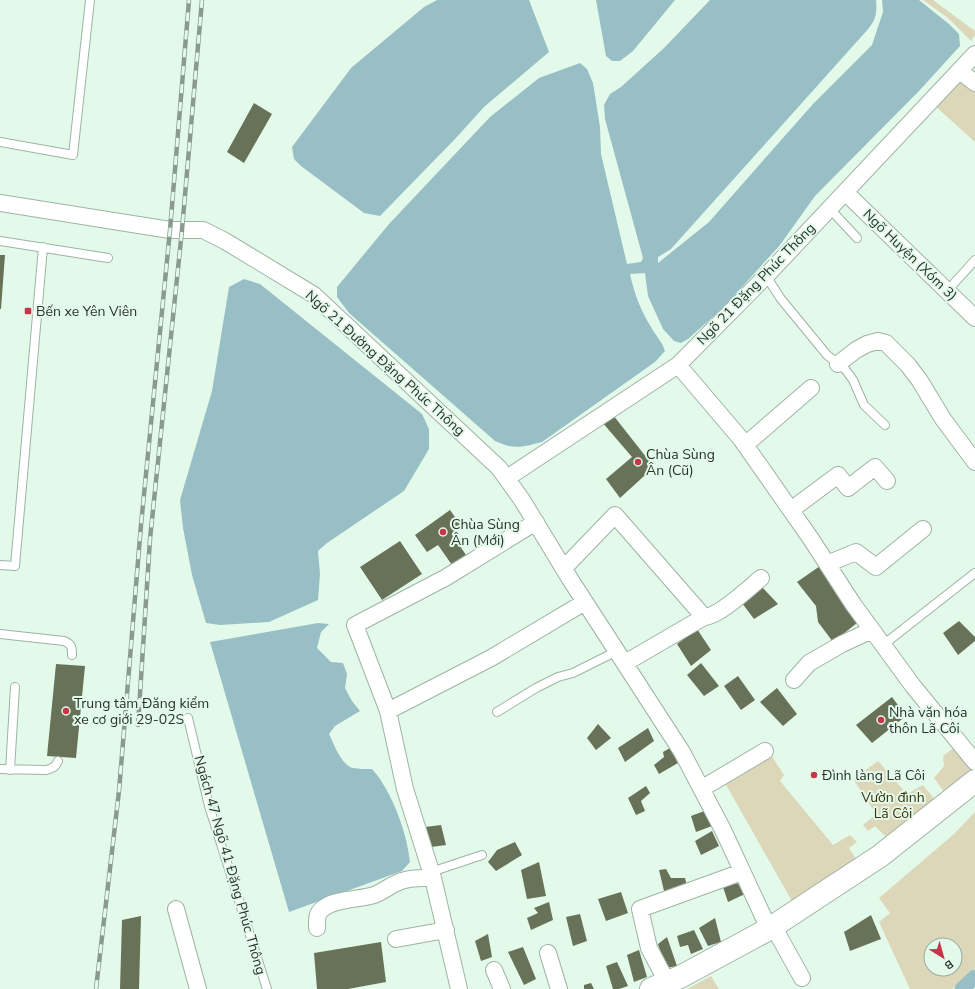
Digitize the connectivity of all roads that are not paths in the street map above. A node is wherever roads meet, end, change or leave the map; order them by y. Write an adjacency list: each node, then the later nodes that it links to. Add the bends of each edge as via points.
1 (90, 0): 5 (lane, via 73,155)
2 (975, 54): 3 (street, Ngõ 21 Đặng Phúc Thông)
3 (960, 71): 4 (street); 6 (street, Ngõ 21 Đặng Phúc Thông)
4 (975, 83)
5 (0, 142)
6 (845, 192): 8 (street, Ngõ 21 Đặng Phúc Thông); 15 (street, Ngõ Huyện (Xóm 3))
7 (0, 203): 23 (street, Ngõ 21 Đường Đặng Phúc Thông, via 170,230 203,230 225,241 314,295)
8 (830, 209): 9 (lane); 14 (street, Ngõ 21 Đặng Phúc Thông)
9 (857, 238)
10 (0, 240): 11 (lane)
11 (43, 247): 12 (lane); 29 (lane, via 14,566)
12 (108, 258)
13 (975, 260): 15 (lane)
14 (766, 276): 17 (street, Ngõ 21 Đặng Phúc Thông); 18 (lane, via 781,299 827,355)
15 (948, 291): 16 (street, Ngõ Huyện (Xóm 3))
16 (975, 318)
17 (678, 364): 21 (street); 23 (street, Ngõ 21 Đặng Phúc Thông)
18 (838, 364): 20 (lane, via 853,380 864,405); 22 (street, via 867,344 878,341 886,344 908,365)
19 (811, 388): 21 (street)
20 (885, 425)
21 (745, 445): 25 (street)
22 (975, 462)
23 (507, 478): 26 (street, Ngõ 21 Đường Đặng Phúc Thông)
24 (887, 481): 25 (street, via 876,467 848,488 838,474)
25 (791, 510): 28 (street)
26 (536, 522): 30 (street, Ngõ 21 Đường Đặng Phúc Thông); 42 (street, via 445,578 355,625)
27 (924, 529): 28 (street, via 876,567 856,552)
28 (827, 564): 35 (street)
29 (0, 565)
30 (564, 568): 33 (street, Ngõ 21 Đường Đặng Phúc Thông); 34 (street, via 615,515)
31 (975, 573): 37 (lane)
32 (761, 578): 34 (street, via 718,613)
33 (585, 602): 39 (street, Ngõ 21 Đường Đặng Phúc Thông); 42 (street, via 491,658)
34 (704, 617): 39 (street)
35 (872, 630): 37 (street); 40 (street, via 809,663)
36 (0, 634): 38 (lane, via 69,642)
37 (883, 644): 47 (street, via 913,686)
38 (72, 655)
39 (621, 657): 43 (lane, via 558,677); 51 (street, Ngõ 21 Đường Đặng Phúc Thông, via 682,752)
40 (794, 680)
41 (15, 687): 49 (lane)
42 (388, 711): 54 (street, via 405,789)
43 (497, 712)
44 (188, 718): 65 (lane, Ngách 47 Ngõ 41 Đặng Phúc Thông, via 209,806)
45 (765, 751): 51 (street)
46 (58, 761): 49 (lane, via 52,769)
47 (975, 762)
48 (0, 769): 49 (lane)
49 (10, 770)
50 (975, 781): 57 (street, via 880,856)
51 (701, 789): 53 (street, Ngõ 21 Đường Đặng Phúc Thông)
52 (482, 856): 54 (lane)
53 (742, 872): 57 (street, Ngõ 21 Đường Đặng Phúc Thông); 63 (street, via 640,909)
54 (432, 875): 56 (street, via 407,879 376,895 332,904 318,914); 58 (street)
55 (176, 909): 64 (street)
56 (317, 928)
57 (769, 929): 62 (street, Ngõ 21 Đường Đặng Phúc Thông, via 777,933); 63 (street)
58 (446, 930): 59 (street); 66 (street)
59 (396, 939)
60 (548, 953): 68 (street)
61 (494, 970): 67 (street)
62 (802, 978)
63 (659, 986)
64 (198, 989)
65 (266, 989)
66 (459, 989)
67 (502, 989)
68 (559, 989)

